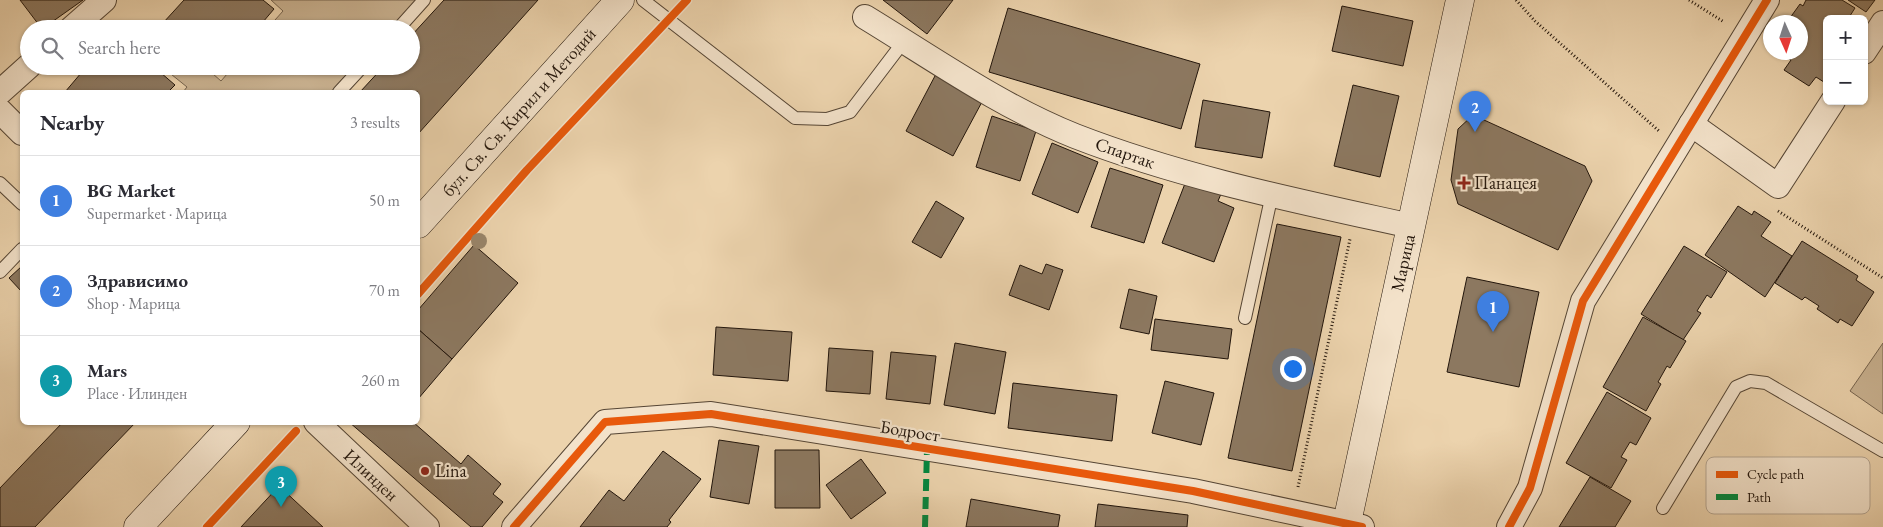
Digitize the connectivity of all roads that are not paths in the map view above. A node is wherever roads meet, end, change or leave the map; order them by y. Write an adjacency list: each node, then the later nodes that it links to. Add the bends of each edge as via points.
1 (104, 0): 8 (street)
2 (424, 0): 9 (lane)
3 (620, 0): 24 (street, бул. Св. Св. Кирил и Методий)
4 (643, 0): 11 (lane, via 795,118 828,119 850,112)
5 (1460, 0): 25 (street, Марица)
6 (1767, 0): 19 (street)
7 (865, 18): 11 (street, Спартак)
8 (81, 20)
9 (406, 20)
10 (1883, 23): 12 (street)
11 (904, 41): 22 (street, Спартак, via 986,93 1074,136 1178,172)
12 (1868, 46)
13 (20, 74): 16 (street)
14 (355, 75): 15 (lane)
15 (341, 90)
16 (0, 92)
17 (1830, 105): 19 (street, via 1778,186)
18 (0, 111): 20 (street)
19 (1691, 124): 37 (street, via 1583,301 1530,488)
20 (20, 131)
21 (0, 183): 23 (lane)
22 (1272, 194): 25 (street, Спартак); 28 (lane)
23 (20, 202)
24 (420, 222)
25 (1411, 226): 33 (street, Марица)
26 (20, 251): 27 (lane)
27 (0, 272)
28 (1245, 318)
29 (233, 425): 34 (street)
30 (319, 425): 35 (street, Илинден)
31 (1883, 451): 32 (lane, via 1766,382 1750,381 1736,387)
32 (1663, 508)
33 (1351, 526): 36 (street, Бодрост, via 1192,491 710,414 605,422)
34 (138, 527)
35 (427, 527)
36 (514, 527)
37 (1509, 527)

